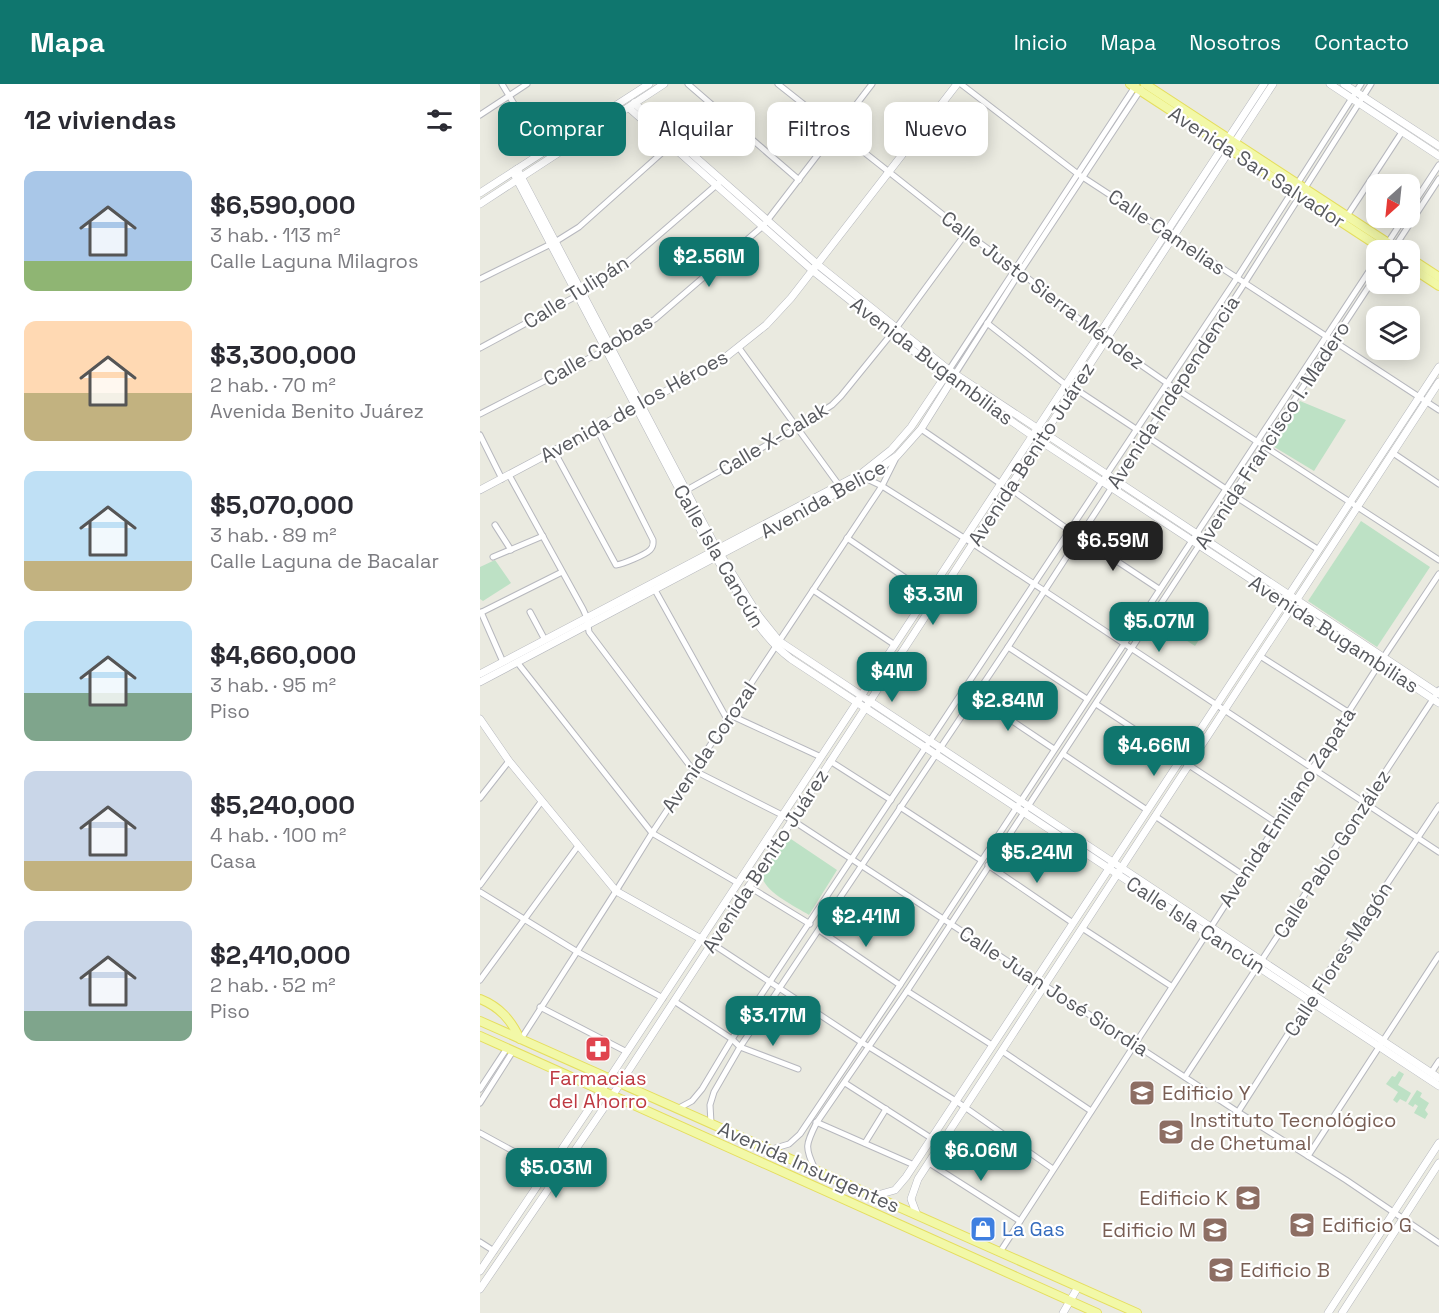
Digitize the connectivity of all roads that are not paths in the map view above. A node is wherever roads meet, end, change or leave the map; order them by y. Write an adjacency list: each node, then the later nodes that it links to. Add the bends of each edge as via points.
1 (502, 84): 15 (street)
2 (527, 84): 15 (street)
3 (688, 84): 39 (street)
4 (778, 84): 19 (street, Calle Justo Sierra Méndez)
5 (959, 84): 35 (main road, Avenida de los Héroes); 36 (street, Calle Camelias)
6 (1264, 84): 25 (main road, Avenida Benito Juárez)
7 (1273, 84): 25 (main road, Avenida Benito Juárez)
8 (1329, 84): 16 (main road)
9 (1344, 84): 16 (main road)
10 (1361, 84): 16 (street, Avenida Independencia)
11 (1371, 84): 16 (street, Avenida Independencia)
12 (655, 85): 18 (main road); 21 (main road)
13 (868, 85): 20 (street, Calle Caobas)
14 (1138, 86): 25 (main road, Avenida San Salvador); 36 (street, Avenida Belice)
15 (509, 95): 17 (street); 23 (street)
16 (1357, 97): 24 (main road); 26 (main road); 41 (street, Avenida Independencia)
17 (513, 102)
18 (626, 102)
19 (801, 102)
20 (856, 102)
21 (632, 106): 22 (main road, Avenida Bugambilias); 37 (main road)
22 (638, 111)
23 (480, 115)
24 (1402, 132): 32 (main road); 45 (street)
25 (1229, 144): 41 (main road, Avenida San Salvador); 48 (main road, Avenida Benito Juárez)
26 (1439, 146)
27 (537, 156): 34 (main road)
28 (659, 156): 52 (street, via 579,226)
29 (689, 156): 40 (main road, Avenida Bugambilias)
30 (817, 156): 39 (street, Calle Caobas)
31 (870, 156): 35 (street, Calle Justo Sierra Méndez)
32 (1439, 156)
33 (1439, 165): 43 (street)
34 (515, 171): 37 (main road, Calle Isla Cancún); 42 (main road)
35 (890, 172): 47 (street, Calle Justo Sierra Méndez); 54 (main road, Avenida de los Héroes)
36 (1081, 175): 48 (street, Calle Camelias); 55 (street, Avenida Belice)
37 (519, 179): 44 (main road); 52 (main road, Calle Isla Cancún)
38 (1439, 179): 51 (street)
39 (799, 180): 46 (street, Calle Caobas)
40 (719, 183): 46 (main road, Avenida Bugambilias); 64 (street, Calle Tulipán, via 616,272)
41 (1298, 190): 45 (main road, Avenida San Salvador); 49 (main road, Avenida San Salvador); 59 (street, Avenida Independencia); 61 (street, Avenida Independencia)
42 (480, 193)
43 (1420, 194)
44 (480, 204)
45 (1347, 216): 50 (main road, Avenida San Salvador)
46 (765, 224): 54 (main road, Avenida Bugambilias); 72 (street, Calle Caobas, via 656,319)
47 (966, 233): 55 (street, Calle Justo Sierra Méndez); 66 (street, Calle X-Calak)
48 (1170, 233): 59 (street, Calle Camelias); 67 (main road, Avenida Benito Juárez)
49 (1375, 240)
50 (1378, 240)
51 (1395, 240)
52 (553, 243): 60 (street); 64 (main road, Calle Isla Cancún)
53 (1420, 263): 56 (main road)
54 (815, 267): 66 (main road, Avenida Bugambilias); 71 (main road, Avenida de los Héroes, via 766,325)
55 (1018, 271): 65 (street, Avenida Belice); 67 (street, Calle Justo Sierra Méndez); 74 (street, Avenida Belice)
56 (1438, 273)
57 (1420, 274): 62 (main road)
58 (1366, 276): 68 (street, Avenida Francisco I. Madero)
59 (1237, 278): 61 (street, Calle Camelias); 76 (street, Avenida Independencia)
60 (480, 279)
61 (1244, 284): 68 (street, Calle Camelias); 79 (street, Avenida Independencia)
62 (1439, 286)
63 (1366, 291): 69 (street, Avenida Francisco I. Madero)
64 (580, 294): 70 (street, Calle Tulipán); 72 (main road, Calle Isla Cancún)
65 (987, 323): 74 (street, Avenida Belice); 77 (street)
66 (894, 330): 74 (main road, Avenida Bugambilias); 84 (street, Calle X-Calak, via 842,396)
67 (1102, 337): 76 (street, Calle Justo Sierra Méndez); 77 (main road, Avenida Benito Juárez); 78 (main road, Avenida Benito Juárez)
68 (1325, 337): 69 (street, Calle Camelias); 92 (street, Avenida Francisco I. Madero)
69 (1333, 341): 80 (street, Calle Camelias); 93 (street, Avenida Francisco I. Madero)
70 (480, 348)
71 (739, 348): 81 (main road, Avenida de los Héroes); 84 (street)
72 (608, 349): 81 (main road, Calle Isla Cancún); 83 (street, Calle Caobas)
73 (1439, 367): 80 (main road)
74 (950, 375): 86 (main road, Avenida Belice); 88 (main road, Avenida Bugambilias); 104 (main road, Avenida Belice, via 891,450)
75 (1439, 382): 80 (main road)
76 (1167, 383): 79 (street, Calle Justo Sierra Méndez); 87 (street, Avenida Independencia)
77 (1066, 385): 88 (main road, Avenida Benito Juárez)
78 (1074, 388): 87 (street); 91 (main road, Avenida Benito Juárez)
79 (1175, 388): 90 (street, Avenida Independencia); 92 (street, Calle Justo Sierra Méndez)
80 (1423, 399): 82 (street, Calle Camelias); 95 (main road); 110 (main road)
81 (639, 407): 85 (main road, Avenida de los Héroes); 108 (main road, Calle Isla Cancún)
82 (1439, 410)
83 (480, 414)
84 (797, 428): 104 (street); 108 (street, Calle X-Calak)
85 (597, 429): 94 (main road, Avenida de los Héroes); 94 (street, via 653,540 650,551 616,565)
86 (921, 429): 96 (main road, Avenida Belice); 100 (street)
87 (1136, 429): 99 (street, Avenida Independencia)
88 (1035, 433): 91 (main road, Avenida Bugambilias); 100 (main road, Avenida Benito Juárez)
89 (480, 435): 97 (street, Calle Juan José Siordia)
90 (1145, 435): 101 (street, Avenida Independencia); 106 (street)
91 (1042, 437): 99 (main road, Avenida Bugambilias); 105 (main road, Avenida Benito Juárez)
92 (1258, 441): 93 (street, Calle Justo Sierra Méndez); 106 (street, Avenida Francisco I. Madero)
93 (1266, 446): 109 (street, Avenida Francisco I. Madero); 110 (street, Calle Justo Sierra Méndez)
94 (554, 451): 97 (main road, Avenida de los Héroes)
95 (1393, 453): 102 (street); 111 (main road)
96 (897, 456): 98 (main road, Avenida Belice); 103 (street, Avenida Corozal)
97 (505, 477): 107 (main road, Avenida de los Héroes); 114 (street, Calle Juan José Siordia)
98 (865, 478): 103 (street); 104 (main road, Avenida Belice)
99 (1104, 478): 101 (main road, Avenida Bugambilias); 113 (street, Avenida Independencia)
100 (1001, 484): 118 (main road, Avenida Benito Juárez)
101 (1113, 484): 115 (street, Avenida Independencia); 117 (main road, Avenida Bugambilias)
102 (1439, 484)
103 (882, 486): 116 (street, Avenida Corozal); 118 (street)
104 (840, 487): 123 (main road, Avenida Belice)
105 (1009, 488): 113 (street); 119 (main road, Avenida Benito Juárez)
106 (1226, 489): 117 (street, Avenida Francisco I. Madero)
107 (480, 490)
108 (684, 492): 123 (main road, Calle Isla Cancún)
109 (1233, 495): 120 (street, Avenida Francisco I. Madero); 122 (street)
110 (1350, 502): 111 (street, Calle Justo Sierra Méndez); 122 (main road)
111 (1358, 507): 125 (street, Calle Justo Sierra Méndez); 135 (main road)
112 (495, 525): 121 (street)
113 (1069, 530): 128 (street, Avenida Independencia)
114 (543, 536): 121 (street); 126 (street, Calle Juan José Siordia)
115 (1079, 536): 129 (street); 132 (street, Avenida Independencia)
116 (847, 538): 131 (street, Avenida Corozal); 133 (street)
117 (1195, 538): 120 (main road, Avenida Bugambilias); 129 (street, Avenida Francisco I. Madero)
118 (965, 539): 119 (street); 133 (main road, Avenida Benito Juárez)
119 (972, 543): 128 (street); 156 (main road, Avenida Benito Juárez)
120 (1202, 543): 134 (main road, Avenida Bugambilias); 144 (street, Avenida Francisco I. Madero)
121 (511, 550): 124 (street)
122 (1318, 550): 134 (main road)
123 (717, 554): 130 (main road, Avenida Belice); 138 (main road, Avenida Belice); 140 (main road, Calle Isla Cancún, via 745,607 765,635)
124 (493, 557)
125 (1439, 560)
126 (562, 572): 136 (street); 138 (street, Calle Juan José Siordia)
127 (1439, 574): 146 (street, Avenida Emiliano Zapata)
128 (1032, 584): 132 (street); 162 (street, Avenida Independencia)
129 (1159, 589): 141 (street, Avenida Francisco I. Madero)
130 (656, 590): 138 (main road, Avenida Belice); 160 (street)
131 (813, 590): 140 (street, Avenida Corozal); 142 (street)
132 (1043, 591): 141 (street); 143 (street, Avenida Independencia)
133 (928, 594): 142 (main road, Avenida Benito Juárez)
134 (1287, 598): 135 (main road, Avenida Bugambilias); 157 (main road)
135 (1294, 603): 145 (main road); 146 (main road, Avenida Bugambilias)
136 (481, 612): 147 (street)
137 (530, 612): 139 (street)
138 (587, 622): 139 (main road, Avenida Belice); 148 (main road, Avenida Belice); 172 (street, Calle Juan José Siordia, via 589,632)
139 (545, 640): 147 (main road, Avenida Belice)
140 (778, 644): 153 (main road, Calle Isla Cancún); 160 (street, Avenida Corozal)
141 (1124, 644): 144 (street); 154 (street, Avenida Francisco I. Madero)
142 (895, 645): 153 (main road, Avenida Benito Juárez)
143 (1008, 646): 151 (street, Avenida Independencia); 154 (street)
144 (1132, 650): 155 (street, Avenida Francisco I. Madero); 157 (street)
145 (1260, 656): 158 (main road); 159 (street)
146 (1381, 661): 152 (main road, Avenida Bugambilias); 159 (street, Avenida Emiliano Zapata)
147 (503, 662): 149 (main road, Avenida Belice)
148 (517, 662): 150 (main road, Avenida Belice); 186 (street)
149 (480, 674)
150 (480, 682)
151 (975, 696): 163 (street); 164 (street, Avenida Independencia)
152 (1437, 696): 176 (street, Calle Pablo González)
153 (859, 699): 156 (main road, Calle Isla Cancún); 166 (main road, Avenida Benito Juárez)
154 (1087, 699): 163 (street, Avenida Francisco I. Madero)
155 (1096, 704): 165 (street, Avenida Francisco I. Madero); 167 (street)
156 (867, 705): 162 (main road, Calle Isla Cancún); 169 (main road, Avenida Benito Juárez)
157 (1217, 705): 158 (street); 167 (main road)
158 (1225, 709): 170 (main road); 171 (street)
159 (1348, 712): 171 (street, Avenida Emiliano Zapata)
160 (729, 717): 166 (street); 172 (street, Avenida Corozal)
161 (480, 718): 168 (main road)
162 (927, 744): 164 (main road, Calle Isla Cancún); 174 (street, Avenida Independencia)
163 (1054, 749): 177 (street, Avenida Francisco I. Madero)
164 (938, 751): 177 (main road, Calle Isla Cancún); 179 (street, Avenida Independencia)
165 (1063, 754): 180 (street, Avenida Francisco I. Madero); 181 (street)
166 (821, 757): 182 (main road, Avenida Benito Juárez)
167 (1180, 759): 170 (street); 181 (main road)
168 (509, 761): 173 (street); 175 (main road)
169 (830, 761): 174 (street); 184 (main road, Avenida Benito Juárez)
170 (1189, 765): 183 (main road); 185 (street)
171 (1312, 768): 176 (street); 185 (street, Avenida Emiliano Zapata)
172 (693, 770): 182 (street, Calle Juan José Siordia); 186 (street, Avenida Corozal)
173 (480, 798)
174 (891, 800): 190 (street, Avenida Independencia)
175 (541, 802): 188 (main road); 198 (street)
176 (1364, 802): 187 (street); 214 (street, Calle Pablo González)
177 (1018, 804): 180 (main road, Calle Isla Cancún); 191 (street, Avenida Francisco I. Madero)
178 (1439, 806): 187 (street, Calle Flores Magón)
179 (900, 807): 191 (street); 194 (street, Avenida Independencia)
180 (1025, 809): 192 (street, Avenida Francisco I. Madero); 193 (main road, Calle Isla Cancún)
181 (1147, 810): 193 (main road)
182 (783, 815): 184 (street, Calle Juan José Siordia); 197 (main road, Avenida Benito Juárez)
183 (1155, 816): 195 (main road); 196 (street)
184 (792, 820): 190 (street, Calle Juan José Siordia); 199 (main road, Avenida Benito Juárez)
185 (1277, 823): 196 (street, Avenida Emiliano Zapata)
186 (652, 833): 197 (street); 200 (street, Avenida Corozal)
187 (1418, 837): 189 (street); 224 (street, Calle Flores Magón)
188 (578, 846): 200 (main road); 203 (street)
189 (1439, 852)
190 (852, 859): 194 (street, Calle Juan José Siordia); 206 (street, Avenida Independencia)
191 (981, 860): 202 (street, Avenida Francisco I. Madero)
192 (988, 865): 204 (street, Avenida Francisco I. Madero); 205 (street)
193 (1111, 865): 195 (main road, Calle Isla Cancún); 205 (main road)
194 (863, 866): 202 (street, Calle Juan José Siordia); 208 (street, Avenida Independencia)
195 (1119, 871): 207 (main road); 209 (main road, Calle Isla Cancún)
196 (1244, 875): 209 (street, Avenida Emiliano Zapata)
197 (738, 883): 210 (main road, Avenida Benito Juárez)
198 (480, 885)
199 (748, 886): 206 (street); 211 (main road, Avenida Benito Juárez)
200 (616, 891): 210 (main road); 212 (street, Avenida Corozal)
201 (480, 892): 203 (street)
202 (944, 918): 204 (street, Calle Juan José Siordia); 218 (street, Avenida Francisco I. Madero)
203 (523, 920): 212 (street); 216 (street)
204 (951, 923): 215 (street, Calle Juan José Siordia); 222 (street, Avenida Francisco I. Madero)
205 (1073, 923): 215 (main road)
206 (810, 924): 217 (street, Avenida Independencia)
207 (1082, 928): 219 (main road); 220 (street)
208 (819, 930): 218 (street); 221 (street, Avenida Independencia)
209 (1209, 930): 214 (main road, Calle Isla Cancún); 220 (street, Avenida Emiliano Zapata)
210 (701, 939): 211 (main road); 223 (main road, Avenida Benito Juárez)
211 (711, 943): 217 (street); 226 (main road, Avenida Benito Juárez)
212 (576, 951): 223 (street); 227 (street, Avenida Corozal)
213 (1439, 955): 233 (street)
214 (1260, 964): 224 (main road, Calle Isla Cancún); 246 (street, Calle Pablo González)
215 (1036, 979): 219 (street, Calle Juan José Siordia); 234 (main road)
216 (480, 980)
217 (771, 982): 221 (street); 231 (street, Avenida Independencia)
218 (900, 985): 232 (street, Avenida Francisco I. Madero)
219 (1045, 986): 235 (street, Calle Juan José Siordia); 239 (main road)
220 (1172, 986): 235 (street, Avenida Emiliano Zapata)
221 (780, 988): 232 (street); 236 (street, Avenida Independencia)
222 (908, 991): 234 (street); 237 (street, Avenida Francisco I. Madero)
223 (663, 998): 240 (main road, Avenida Benito Juárez)
224 (1311, 998): 233 (main road, Calle Isla Cancún); 262 (street, Calle Flores Magón)
225 (480, 999): 230 (main road, via 501,1010)
226 (674, 1001): 231 (street); 249 (main road, Avenida Benito Juárez)
227 (540, 1007): 230 (street, Avenida Corozal); 240 (street)
228 (480, 1021): 230 (main road, Avenida Insurgentes)
229 (480, 1036): 238 (main road, Avenida Insurgentes)
230 (520, 1039): 242 (main road, Avenida Insurgentes)
231 (732, 1039): 236 (street); 258 (street, Avenida Independencia, via 702,1089)
232 (861, 1042): 237 (street); 264 (street, Avenida Francisco I. Madero)
233 (1381, 1043): 244 (main road, Calle Isla Cancún); 251 (main road, Calle Isla Cancún); 272 (street)
234 (992, 1045): 255 (main road)
235 (1134, 1045): 246 (street, Calle Juan José Siordia); 261 (street, Avenida Emiliano Zapata)
236 (740, 1047): 243 (street); 266 (street, Avenida Independencia, via 714,1092)
237 (870, 1047): 250 (street, Avenida Francisco I. Madero); 255 (street)
238 (510, 1050): 245 (main road, Avenida Insurgentes); 252 (street); 257 (street)
239 (1002, 1051): 259 (main road); 261 (street)
240 (627, 1052): 247 (main road, Avenida Benito Juárez)
241 (1439, 1061): 244 (street)
242 (574, 1063): 245 (main road); 247 (main road, Avenida Insurgentes)
243 (798, 1069)
244 (1431, 1073): 248 (main road, Calle Isla Cancún)
245 (567, 1075): 253 (main road, Avenida Insurgentes)
246 (1185, 1077): 262 (street, Calle Juan José Siordia)
247 (610, 1078): 249 (main road, Avenida Insurgentes); 253 (main road, Avenida Benito Juárez)
248 (1439, 1078)
249 (620, 1083): 254 (main road, Avenida Benito Juárez); 256 (main road, Avenida Insurgentes)
250 (844, 1083): 260 (street); 265 (street, Avenida Francisco I. Madero)
251 (1439, 1086)
252 (480, 1089)
253 (602, 1091): 254 (main road, Avenida Insurgentes); 278 (main road, Avenida Benito Juárez)
254 (612, 1096): 263 (main road, Avenida Insurgentes); 279 (main road, Avenida Benito Juárez)
255 (956, 1101): 259 (street); 268 (main road)
256 (664, 1102): 258 (main road, Avenida Insurgentes); 263 (main road)
257 (480, 1103)
258 (679, 1108): 266 (main road, Avenida Insurgentes)
259 (965, 1108): 273 (main road); 277 (street)
260 (886, 1109): 268 (street); 269 (street)
261 (1091, 1111): 277 (street, Avenida Emiliano Zapata)
262 (1238, 1112): 272 (street, Calle Juan José Siordia)
263 (657, 1116): 288 (main road, Avenida Insurgentes)
264 (810, 1118): 265 (street); 271 (street, Avenida Francisco I. Madero, via 789,1144)
265 (817, 1122): 269 (street); 276 (street, Avenida Francisco I. Madero, via 807,1142)
266 (711, 1123): 271 (main road, Avenida Insurgentes)
267 (480, 1133): 278 (street)
268 (931, 1138): 275 (main road)
269 (865, 1143): 275 (street)
270 (1439, 1143): 281 (main road)
271 (771, 1150): 276 (main road, Avenida Insurgentes)
272 (1308, 1156): 281 (street, Calle Juan José Siordia)
273 (929, 1162): 282 (main road, via 912,1192); 284 (street)
274 (1439, 1163): 283 (main road)
275 (914, 1165): 280 (main road, via 895,1190)
276 (815, 1169): 280 (main road, Avenida Insurgentes)
277 (1053, 1169): 284 (street, Avenida Emiliano Zapata)
278 (549, 1170): 279 (street); 289 (main road, Avenida Benito Juárez)
279 (557, 1176): 295 (main road, Avenida Benito Juárez)
280 (874, 1196): 282 (main road, Avenida Insurgentes)
281 (1394, 1212): 283 (street, Calle Juan José Siordia); 300 (main road)
282 (917, 1215): 285 (main road, Avenida Insurgentes)
283 (1403, 1218): 287 (street, Calle Juan José Siordia); 301 (main road)
284 (1020, 1221): 290 (street, Avenida Emiliano Zapata)
285 (955, 1232): 288 (main road); 290 (main road, Avenida Insurgentes)
286 (480, 1242): 289 (street)
287 (1439, 1243)
288 (948, 1246): 293 (main road, Avenida Insurgentes)
289 (494, 1251): 292 (main road, Avenida Benito Juárez)
290 (999, 1252): 291 (main road, Avenida Insurgentes)
291 (1021, 1261): 293 (main road); 294 (main road, Avenida Insurgentes)
292 (480, 1271)
293 (1015, 1276): 296 (main road, Avenida Insurgentes)
294 (1078, 1287): 296 (main road); 299 (main road, Avenida Insurgentes)
295 (480, 1289)
296 (1071, 1301): 297 (main road); 298 (main road, Avenida Insurgentes)
297 (1063, 1313)
298 (1097, 1313)
299 (1137, 1313)
300 (1328, 1313)
301 (1342, 1313)

